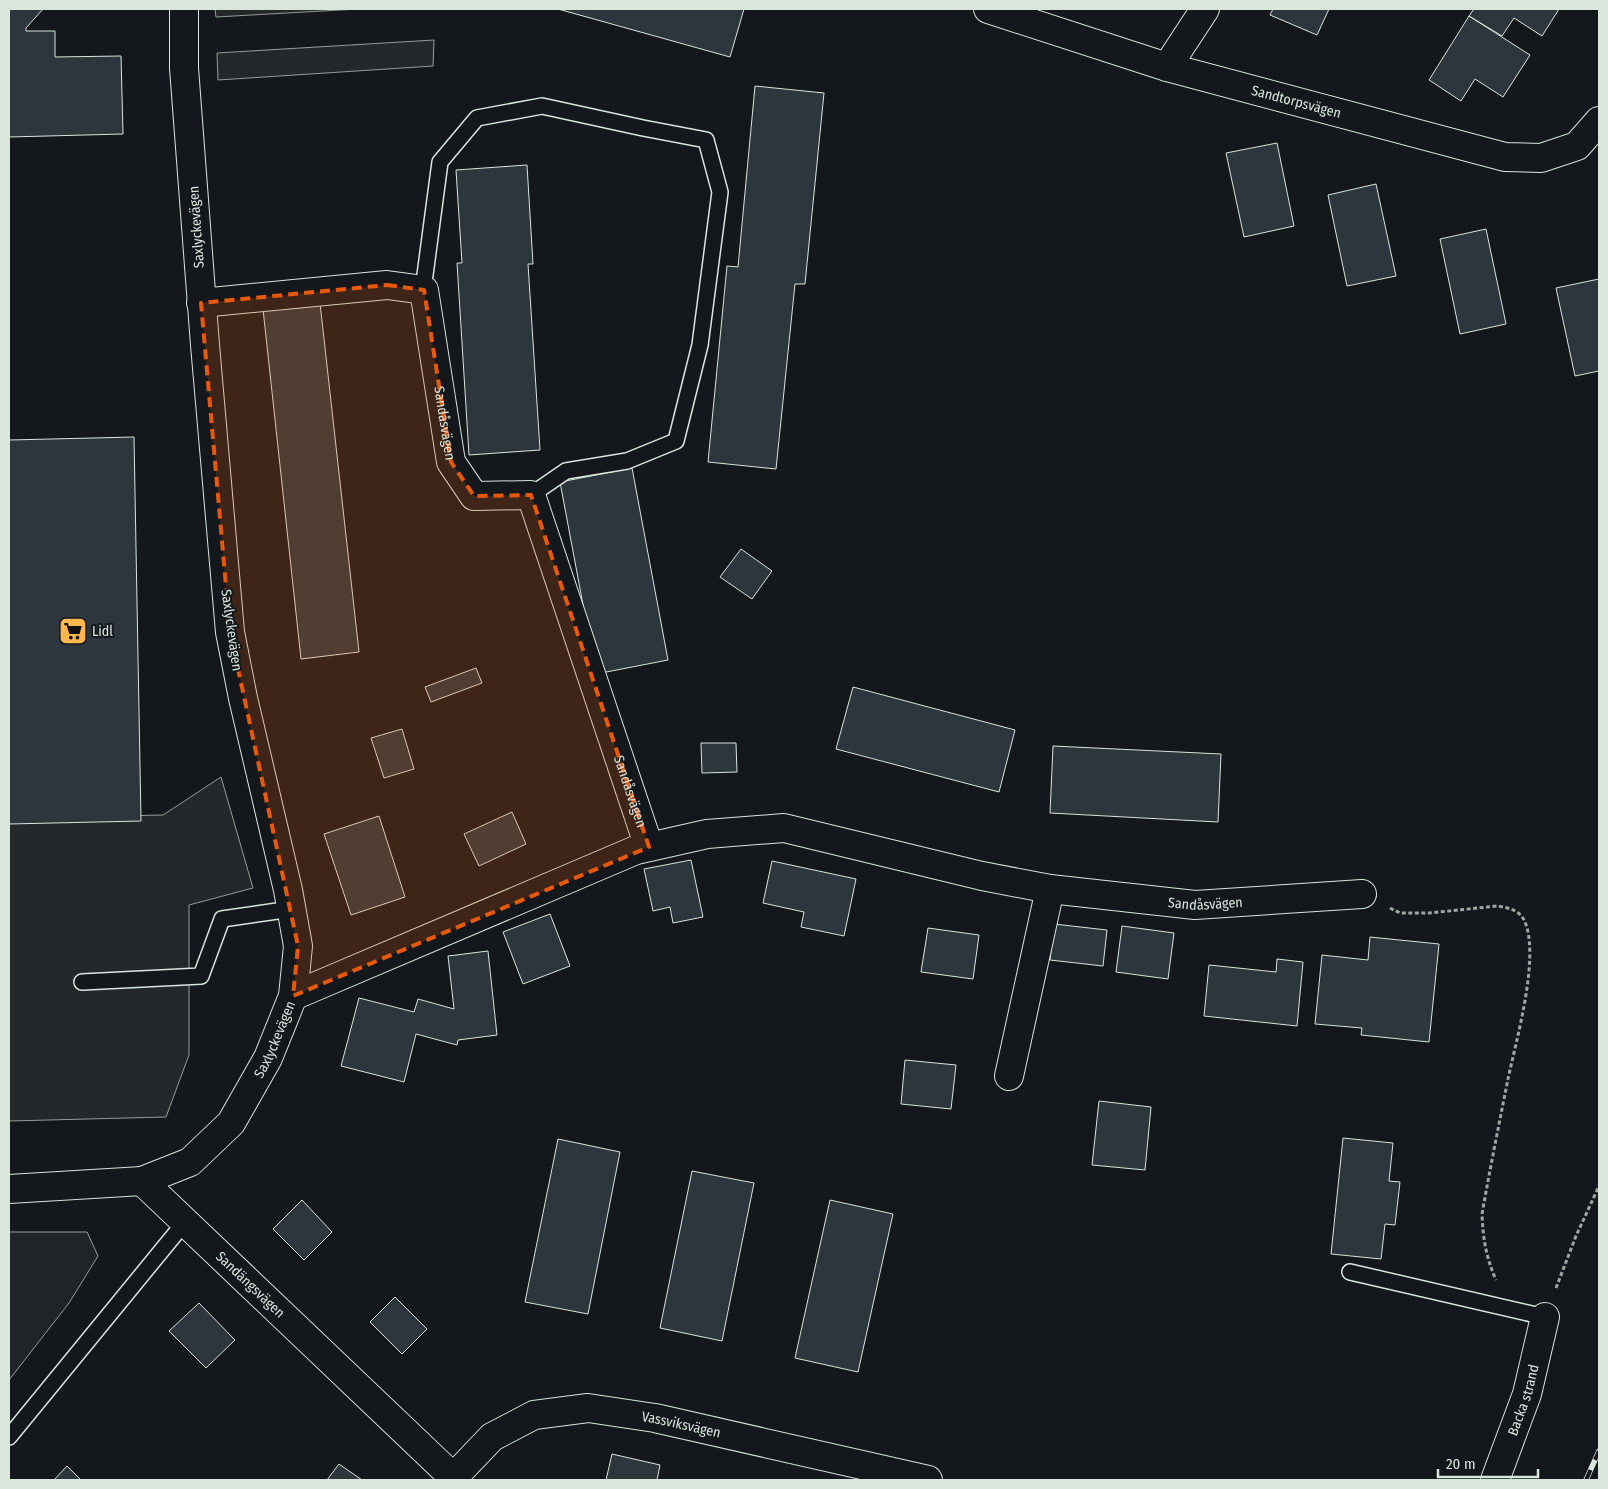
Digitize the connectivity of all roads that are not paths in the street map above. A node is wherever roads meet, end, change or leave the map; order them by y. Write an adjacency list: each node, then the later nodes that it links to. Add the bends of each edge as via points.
1 (184, 9): 7 (street, Saxlyckevägen, via 184,68)
2 (988, 9): 4 (street, Sandtorpsvägen)
3 (1205, 9): 4 (street)
4 (1167, 66): 5 (street, Sandtorpsvägen, via 1505,158 1541,158 1577,146)
5 (1596, 131)
6 (423, 290): 7 (street, via 387,285); 8 (street, Sandåsvägen, via 451,462 474,496); 8 (lane, via 440,162 477,118 542,106 706,140 720,192 700,345 676,441 627,460 566,471)
7 (202, 303): 12 (street, Saxlyckevägen, via 230,632)
8 (531, 496): 9 (street, Sandåsvägen)
9 (649, 847): 10 (street, Sandåsvägen, via 707,834 784,828 982,876); 14 (street, Sandåsvägen)
10 (1050, 888): 11 (street, Sandåsvägen, via 1195,905); 15 (street)
11 (1362, 894)
12 (291, 909): 13 (lane, via 222,919 201,976); 14 (street, Saxlyckevägen, via 298,946)
13 (82, 982)
14 (293, 996): 16 (street, Saxlyckevägen, via 268,1058 231,1123 190,1162)
15 (1009, 1076)
16 (142, 1181): 17 (street); 18 (street, Sandängsvägen)
17 (9, 1189)
18 (185, 1222): 21 (lane); 22 (street, Sandängsvägen)
19 (1350, 1272): 20 (lane)
20 (1545, 1317): 24 (street, Backa strand, via 1526,1394)
21 (9, 1437)
22 (453, 1479): 23 (street, Vassviksvägen, via 492,1437 534,1415 588,1408 655,1418)
23 (918, 1479)
24 (1495, 1480)

